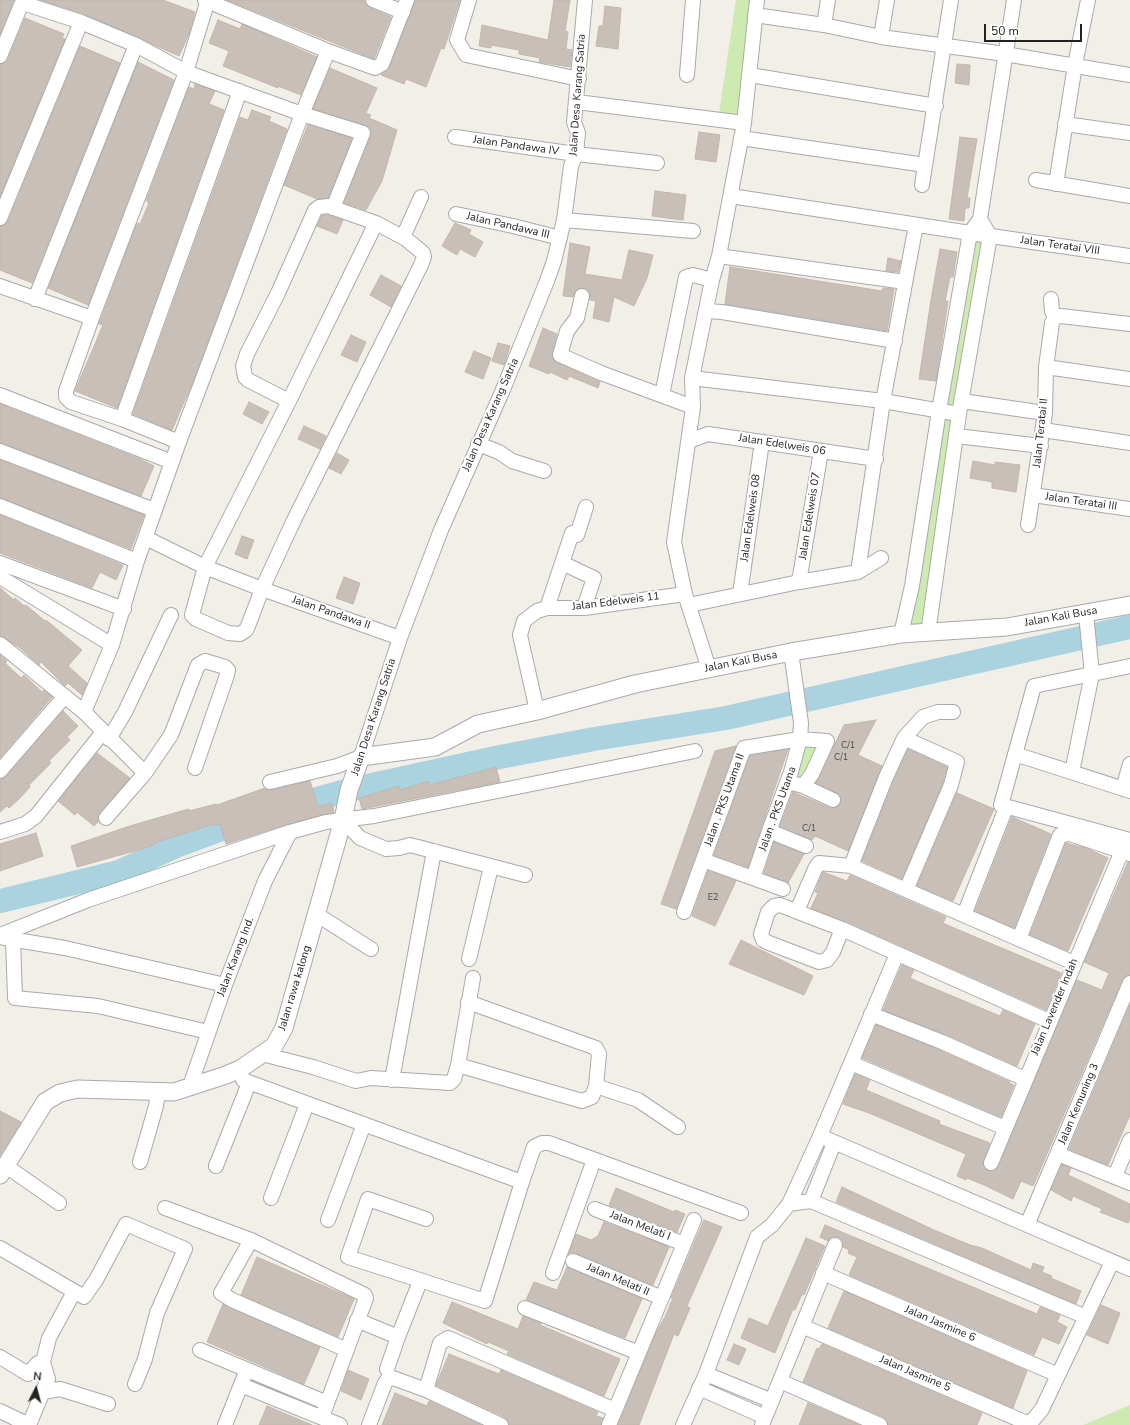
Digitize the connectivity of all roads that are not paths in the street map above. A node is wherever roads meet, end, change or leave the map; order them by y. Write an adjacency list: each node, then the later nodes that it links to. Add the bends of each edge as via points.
1 (206, 0): 19 (street); 23 (street)
2 (373, 0): 12 (street)
3 (469, 0): 27 (street, via 457,40 466,55)
4 (585, 0): 27 (street, Jalan Desa Karang Satria)
5 (693, 0): 24 (street)
6 (757, 0): 13 (street)
7 (828, 0): 15 (street)
8 (887, 0): 16 (street)
9 (951, 0): 18 (street)
10 (1014, 0): 20 (street)
11 (1088, 0): 22 (street)
12 (405, 6): 19 (street, via 379,67 372,67)
13 (755, 16): 15 (street); 25 (street)
14 (81, 22): 17 (street); 21 (street, via 26,4 21,5); 48 (street)
15 (824, 25): 16 (street)
16 (881, 37): 18 (street)
17 (136, 46): 23 (street); 64 (street)
18 (944, 46): 20 (street); 30 (street)
19 (328, 51): 31 (street)
20 (1005, 54): 22 (street); 49 (street)
21 (0, 56)
22 (1075, 65): 26 (street); 33 (street)
23 (186, 72): 28 (street); 68 (street)
24 (687, 75)
25 (750, 75): 30 (street); 32 (street)
26 (1130, 75)
27 (579, 79): 29 (street, Jalan Desa Karang Satria)
28 (240, 91): 31 (street); 82 (street)
29 (577, 102): 32 (street); 37 (street, Jalan Desa Karang Satria, via 574,122 578,133)
30 (936, 106): 39 (street)
31 (302, 114): 46 (street, via 363,133); 86 (street)
32 (744, 123): 36 (street)
33 (1065, 124): 34 (street); 41 (street)
34 (1130, 133)
35 (455, 137): 37 (street, Jalan Pandawa IV)
36 (741, 138): 39 (street); 43 (street)
37 (576, 154): 38 (street, Jalan Pandawa IV); 50 (street, Jalan Desa Karang Satria, via 571,166)
38 (657, 163)
39 (925, 165): 42 (street)
40 (1036, 180): 41 (street)
41 (1056, 184): 44 (street)
42 (922, 185)
43 (731, 196): 52 (street, Jalan Teratai VIII); 58 (street)
44 (1130, 196)
45 (421, 197): 56 (street)
46 (333, 208): 51 (street); 76 (street, via 319,207 312,215 243,366 248,380)
47 (456, 214): 57 (street, Jalan Pandawa III)
48 (0, 218)
49 (980, 219): 54 (street); 55 (street)
50 (564, 220): 53 (street); 57 (street, Jalan Desa Karang Satria)
51 (376, 223): 56 (street); 76 (street)
52 (916, 225): 54 (street, Jalan Teratai VIII); 61 (street)
53 (693, 231)
54 (970, 233): 55 (street, Jalan Teratai VIII); 80 (street)
55 (990, 236): 59 (street, Jalan Teratai VIII); 79 (street)
56 (403, 237): 111 (street, via 423,253 424,257)
57 (560, 238): 89 (street, Jalan Desa Karang Satria, via 547,282)
58 (719, 256): 60 (street); 61 (street)
59 (1130, 256)
60 (712, 280): 66 (street); 75 (street, via 693,275 686,277)
61 (905, 282): 70 (street)
62 (0, 286): 64 (street)
63 (582, 296): 75 (street, via 577,318 567,331 560,355 595,371)
64 (36, 299): 68 (street)
65 (1051, 299): 67 (street)
66 (706, 311): 70 (street); 72 (street)
67 (1055, 317): 69 (street); 71 (street, Jalan Teratai II)
68 (92, 318): 82 (street, via 66,397 72,402)
69 (1130, 324)
70 (895, 341): 77 (street)
71 (1046, 367): 73 (street); 81 (street, Jalan Teratai II)
72 (692, 378): 77 (street); 78 (street)
73 (1130, 379)
74 (0, 395): 94 (street)
75 (662, 395): 78 (street)
76 (289, 401): 107 (street)
77 (884, 401): 80 (street); 93 (street)
78 (693, 407): 85 (street)
79 (961, 408): 80 (street); 81 (street); 84 (street)
80 (939, 411): 121 (street, via 912,586)
81 (1045, 413): 83 (street, Jalan Teratai II)
82 (122, 419): 86 (street)
83 (1043, 430): 88 (street); 90 (street, Jalan Teratai II)
84 (957, 436): 90 (street); 120 (street)
85 (689, 441): 87 (street, Jalan Edelweis 06, via 708,434); 113 (street, via 674,542)
86 (179, 442): 94 (street)
87 (762, 442): 92 (street, Jalan Edelweis 06); 112 (street, Jalan Edelweis 08)
88 (1130, 443)
89 (478, 444): 95 (street, via 499,452 512,461); 122 (street, Jalan Desa Karang Satria, via 441,530)
90 (1041, 446): 96 (street, Jalan Teratai II)
91 (0, 451): 99 (street)
92 (821, 451): 93 (street, Jalan Edelweis 06); 110 (street, Jalan Edelweis 07)
93 (876, 459): 108 (street)
94 (172, 462): 99 (street)
95 (544, 471)
96 (1033, 495): 100 (street, Jalan Teratai III); 101 (street, Jalan Teratai II)
97 (0, 506): 104 (street)
98 (586, 507): 106 (street, via 577,535 572,533)
99 (154, 510): 104 (street)
100 (1130, 510)
101 (1028, 525)
102 (152, 540): 107 (street, Jalan Pandawa II)
103 (881, 558): 108 (street)
104 (137, 560): 117 (street)
105 (0, 563): 117 (street)
106 (562, 564): 115 (street); 116 (street, via 594,578)
107 (205, 567): 111 (street, Jalan Pandawa II); 111 (street, via 192,615 228,633 240,634 246,630)
108 (858, 572): 110 (street, Jalan Edelweis 11)
109 (0, 577): 124 (street)
110 (800, 582): 112 (street, Jalan Edelweis 11)
111 (262, 589): 122 (street, Jalan Pandawa II)
112 (740, 594): 113 (street, Jalan Edelweis 11)
113 (687, 599): 116 (street, Jalan Edelweis 11); 127 (street)
114 (1130, 605): 118 (street, Jalan Kali Busa)
115 (547, 608): 116 (street, Jalan Edelweis 11); 130 (street, Jalan Edelweis 11, via 537,611 524,621 520,635)
116 (584, 608)
117 (124, 609): 124 (street)
118 (1086, 614): 120 (street, Jalan Kali Busa, via 1007,627); 128 (street)
119 (171, 615): 133 (street, via 125,712)
120 (928, 632): 121 (street, Jalan Kali Busa)
121 (901, 634): 125 (street, Jalan Kali Busa)
122 (400, 638): 138 (street, Jalan Desa Karang Satria)
123 (0, 644): 129 (street)
124 (112, 645): 131 (street)
125 (791, 652): 127 (street, Jalan Kali Busa); 135 (street, Jalan . PKS Utama, via 801,722)
126 (1130, 666): 128 (street)
127 (709, 668): 130 (street, Jalan Kali Busa, via 635,684)
128 (1092, 674): 137 (street, via 1034,686); 142 (street)
129 (65, 696): 131 (street); 141 (street)
130 (537, 711): 138 (street, Jalan Kali Busa, via 478,724 435,748)
131 (84, 712): 133 (street)
132 (953, 712): 134 (street, via 938,712 923,717)
133 (106, 735): 143 (street); 153 (street, via 36,816 25,824)
134 (904, 738): 159 (street); 164 (street, via 957,762 951,785)
135 (800, 739): 145 (street, Jalan . PKS Utama); 146 (street, via 826,741 812,774); 158 (street, Jalan . PKS Utama II, via 744,748)
136 (695, 751): 151 (street, via 374,816)
137 (1015, 754): 142 (street); 156 (street, via 1001,805)
138 (358, 763): 144 (street); 151 (street, Jalan Desa Karang Satria)
139 (1130, 764): 147 (street)
140 (195, 768): 143 (street, via 228,670 205,661 198,665 171,735)
141 (0, 771)
142 (1072, 772): 147 (street)
143 (145, 773): 150 (street)
144 (270, 782)
145 (788, 782): 146 (street); 152 (street, Jalan . PKS Utama)
146 (803, 786): 148 (street)
147 (1127, 790)
148 (832, 800)
149 (1004, 813): 168 (street)
150 (106, 818)
151 (343, 820): 154 (street); 157 (street, via 360,838 386,849 410,845); 167 (street, Jalan rawa kalong)
152 (769, 831): 155 (street); 162 (street, Jalan . PKS Utama)
153 (0, 832)
154 (290, 832): 170 (street, via 88,900); 178 (street, Jalan Karang Ind., via 265,881)
155 (806, 846)
156 (1127, 848): 171 (street, via 1070,834 1060,835); 175 (street, Jalan Lavender Indah)
157 (434, 851): 160 (street); 188 (street)
158 (703, 860): 162 (street, Jalan . PKS Utama II); 166 (street, Jalan . PKS Utama II)
159 (851, 866): 164 (street); 165 (street, via 819,864)
160 (491, 867): 161 (street); 174 (street)
161 (525, 875)
162 (753, 878): 163 (street, Jalan . PKS Utama II)
163 (783, 889)
164 (906, 890): 168 (street)
165 (797, 911): 169 (street); 169 (street, via 780,905 774,906 768,912 761,929 763,940 819,962 827,960 833,952)
166 (684, 912)
167 (316, 914): 172 (street); 183 (street, Jalan rawa kalong, via 284,1028 274,1046)
168 (964, 915): 171 (street)
169 (842, 929): 173 (street)
170 (4, 937): 178 (street); 182 (street, via 14,998 98,1006)
171 (1018, 939): 175 (street)
172 (370, 948)
173 (897, 954): 180 (street); 181 (street)
174 (469, 959)
175 (1074, 963): 181 (street, Jalan Lavender Indah)
176 (473, 978): 179 (street)
177 (1130, 983): 199 (street, Jalan Kemuning 3)
178 (225, 985): 182 (street, Jalan Karang Ind.)
179 (468, 1002): 185 (street); 190 (street, via 596,1048 599,1054)
180 (871, 1014): 184 (street); 187 (street)
181 (1049, 1021): 187 (street, Jalan Lavender Indah)
182 (208, 1032): 189 (street, Jalan Karang Ind.)
183 (262, 1054): 186 (street, Jalan rawa kalong); 188 (street, via 356,1081 371,1078)
184 (852, 1063): 195 (street); 196 (street)
185 (458, 1065): 188 (street, via 450,1084); 190 (street, via 582,1102 592,1097)
186 (245, 1076): 189 (street, Jalan rawa kalong, via 226,1075); 192 (street); 203 (street)
187 (1025, 1079): 195 (street, Jalan Lavender Indah)
188 (392, 1080)
189 (190, 1086): 191 (street, Jalan rawa kalong, via 174,1092)
190 (596, 1086): 194 (street, via 638,1100)
191 (158, 1092): 201 (street); 204 (street, Jalan rawa kalong, via 78,1089 60,1093 45,1102)
192 (307, 1104): 193 (street); 208 (street)
193 (364, 1124): 206 (street); 216 (street)
194 (678, 1127)
195 (1004, 1128): 202 (street, Jalan Lavender Indah)
196 (820, 1136): 198 (street); 211 (street)
197 (1130, 1140): 205 (street)
198 (834, 1143): 209 (street); 218 (street)
199 (1058, 1154): 205 (street); 218 (street, Jalan Kemuning 3)
200 (594, 1160): 206 (street, via 549,1143 542,1143 532,1151); 214 (street); 226 (street)
201 (140, 1162)
202 (991, 1163)
203 (216, 1166)
204 (3, 1171): 210 (street)
205 (1115, 1176): 207 (street)
206 (522, 1182): 215 (street, via 485,1301 348,1257 368,1199)
207 (1130, 1183)
208 (271, 1198)
209 (811, 1201): 211 (street); 232 (street)
210 (59, 1203)
211 (789, 1204): 243 (street, via 776,1221 757,1237)
212 (165, 1208): 219 (street)
213 (595, 1209): 220 (street, Jalan Melati I)
214 (741, 1213)
215 (426, 1219)
216 (328, 1220)
217 (694, 1220): 220 (street)
218 (1027, 1225): 224 (street)
219 (250, 1240): 233 (street, via 365,1295); 237 (street, via 221,1293)
220 (684, 1244): 230 (street)
221 (835, 1245): 227 (street)
222 (0, 1248): 229 (street)
223 (573, 1261): 230 (street, Jalan Melati II)
224 (1112, 1262): 225 (street); 232 (street)
225 (1130, 1269)
226 (552, 1273)
227 (823, 1274): 234 (street); 244 (street, Jalan Jasmine 6)
228 (417, 1289): 235 (street)
229 (74, 1292): 240 (street, via 49,1338); 246 (street, via 84,1297 126,1224 184,1249 157,1313 145,1359)
230 (662, 1298): 238 (street)
231 (525, 1308): 238 (street)
232 (1086, 1317): 244 (street)
233 (358, 1320): 235 (street); 237 (street)
234 (802, 1326): 245 (street); 258 (street, Jalan Jasmine 5)
235 (398, 1337): 241 (street)
236 (200, 1350): 242 (street)
237 (347, 1350): 252 (street)
238 (639, 1353): 254 (street)
239 (0, 1357): 240 (street, via 28,1374 38,1363)
240 (43, 1362): 250 (street, via 48,1379)
241 (386, 1369)
242 (247, 1370): 247 (street); 252 (street)
243 (706, 1374): 248 (street); 251 (street)
244 (1058, 1376): 258 (street, via 1042,1410)
245 (780, 1381): 251 (street); 266 (street)
246 (135, 1384)
247 (241, 1385): 256 (street); 260 (street)
248 (699, 1388): 257 (street); 265 (street)
249 (426, 1390): 254 (street, via 440,1343 448,1338); 262 (street, via 397,1379 387,1380); 263 (street)
250 (43, 1392): 253 (street, via 60,1389); 259 (street)
251 (772, 1401): 257 (street)
252 (326, 1403): 256 (street)
253 (108, 1404)
254 (615, 1410): 264 (street)
255 (0, 1411): 259 (street)
256 (322, 1418): 261 (street)
257 (764, 1421)
258 (1025, 1424)
259 (29, 1425)
260 (225, 1425)
261 (340, 1425)
262 (369, 1425)
263 (501, 1425)
264 (608, 1425)
265 (683, 1425)
266 (880, 1425)

